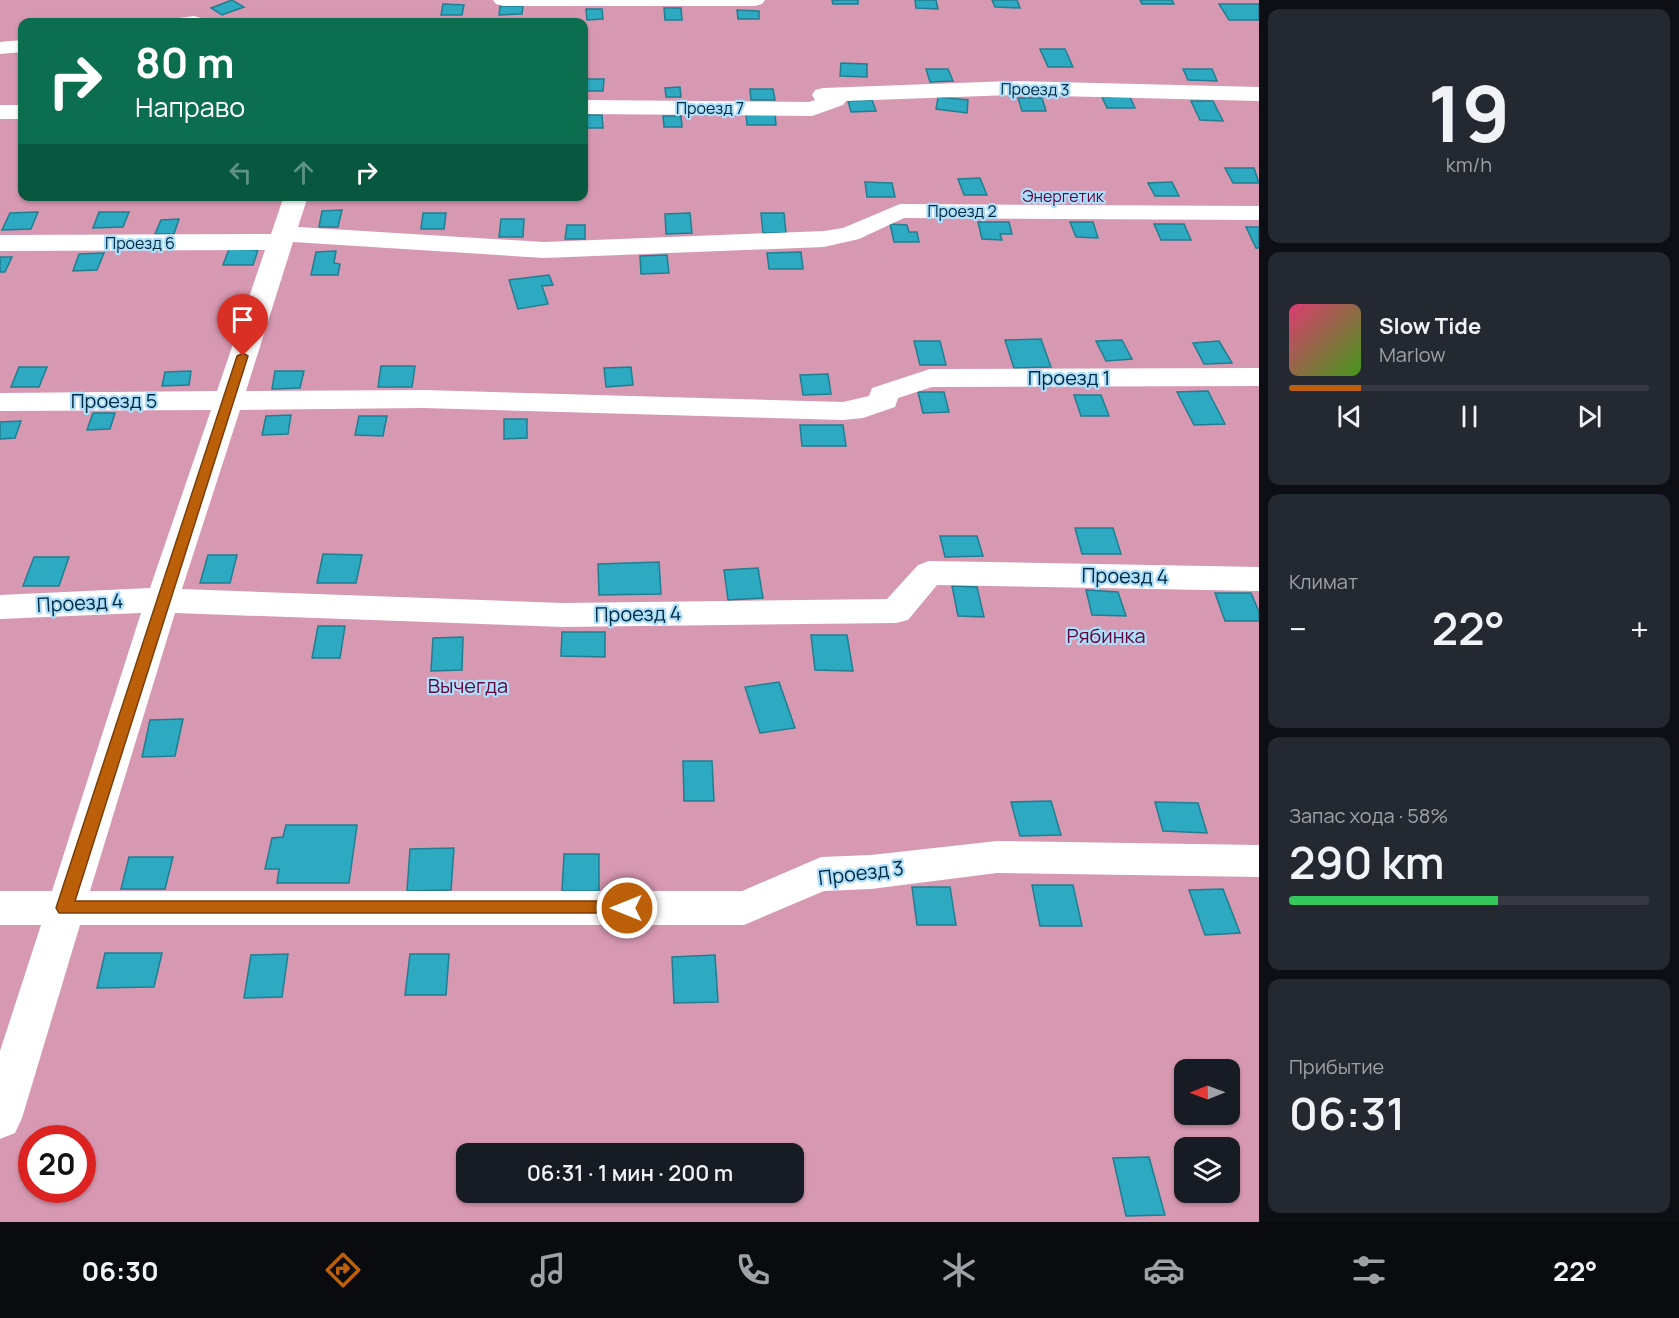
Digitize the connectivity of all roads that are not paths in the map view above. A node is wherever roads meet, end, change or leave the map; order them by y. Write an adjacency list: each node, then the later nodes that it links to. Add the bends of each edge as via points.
1 (503, 0): 2 (street)
2 (755, 0)
3 (18, 46): 4 (street)
4 (0, 48)
5 (1259, 94): 6 (street, Проезд 3, via 1011,88 823,95)
6 (835, 100): 7 (street, Проезд 7, via 812,109)
7 (588, 107)
8 (0, 112): 9 (street)
9 (18, 112)
10 (294, 201): 12 (street)
11 (1259, 213): 12 (street, Проезд 2, via 900,211 850,234 824,238 544,250)
12 (281, 238): 13 (street, Проезд 6); 17 (street)
13 (0, 243)
14 (1259, 377): 15 (street, Проезд 1, via 930,378)
15 (882, 394): 17 (street, Проезд 5, via 885,400 863,409 843,411 424,399)
16 (0, 402): 17 (street, Проезд 5)
17 (228, 402): 19 (street)
18 (1259, 579): 19 (street, Проезд 4, via 929,573 896,611 562,615)
19 (162, 600): 20 (street, Проезд 4); 23 (street)
20 (0, 607)
21 (1259, 861): 23 (street, Проезд 3, via 997,857 821,874 744,908)
22 (0, 908): 23 (street, Проезд 3)
23 (64, 908): 24 (street)
24 (0, 1118)

